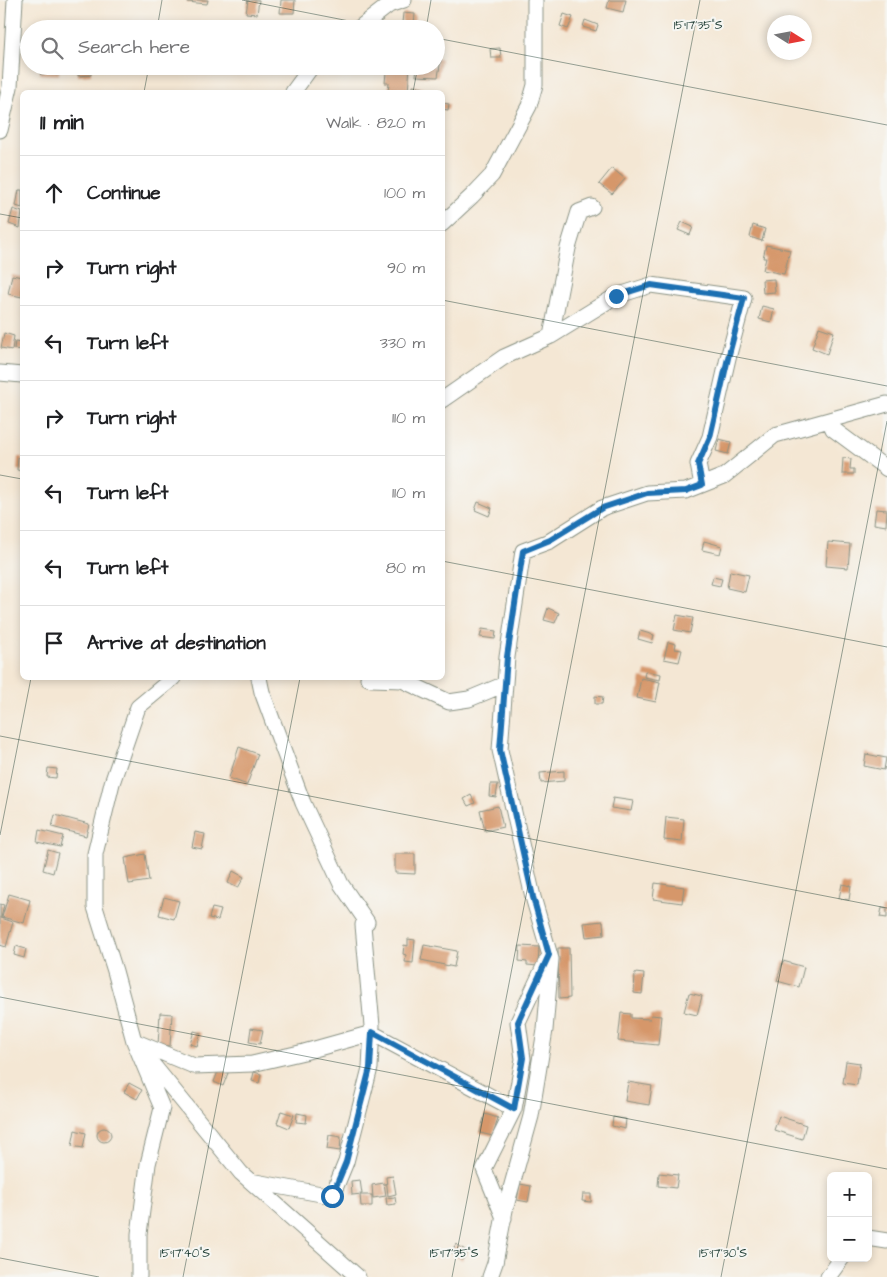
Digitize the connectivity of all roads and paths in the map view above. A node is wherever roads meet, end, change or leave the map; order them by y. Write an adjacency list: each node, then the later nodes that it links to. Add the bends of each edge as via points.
1 (15, 0): 7 (street, via 10,87)
2 (404, 0): 4 (street, via 389,5)
3 (535, 0): 9 (street, via 535,85 529,106 492,174)
4 (370, 20)
5 (305, 75): 6 (street)
6 (294, 90)
7 (0, 130)
8 (592, 208): 10 (street, via 579,212 570,239)
9 (445, 221)
10 (552, 336): 13 (street, via 504,357); 17 (street, via 616,296 651,285 744,298 710,437 698,464)
11 (0, 373): 12 (street)
12 (20, 375)
13 (445, 398)
14 (887, 404): 15 (street)
15 (829, 420): 16 (street, via 833,429); 17 (street, via 775,435 724,476)
16 (887, 469)
17 (702, 485): 23 (street, via 686,491 647,493 602,508 550,540 523,551)
18 (171, 680): 26 (street, via 138,707 112,783 95,854 95,907)
19 (259, 680): 25 (street, via 303,803 341,884 367,922 363,925)
20 (371, 680): 22 (street)
21 (402, 680): 23 (street, via 449,702 469,700)
22 (402, 680)
23 (505, 684): 24 (street, via 500,750)
24 (549, 955): 27 (street, via 518,1022 523,1058); 29 (street, via 545,1030 531,1116)
25 (372, 1032): 26 (street, via 252,1064 194,1066); 27 (street); 28 (street, via 370,1068 346,1162 332,1196)
26 (134, 1041): 28 (street); 33 (street, via 162,1108 148,1164 139,1234)
27 (514, 1109): 29 (street, via 484,1169)
28 (250, 1181): 34 (street)
29 (504, 1218): 35 (street)
30 (872, 1239): 31 (street)
31 (887, 1241)
32 (839, 1262): 36 (street)
33 (139, 1277)
34 (358, 1277)
35 (490, 1277)
36 (828, 1277)

